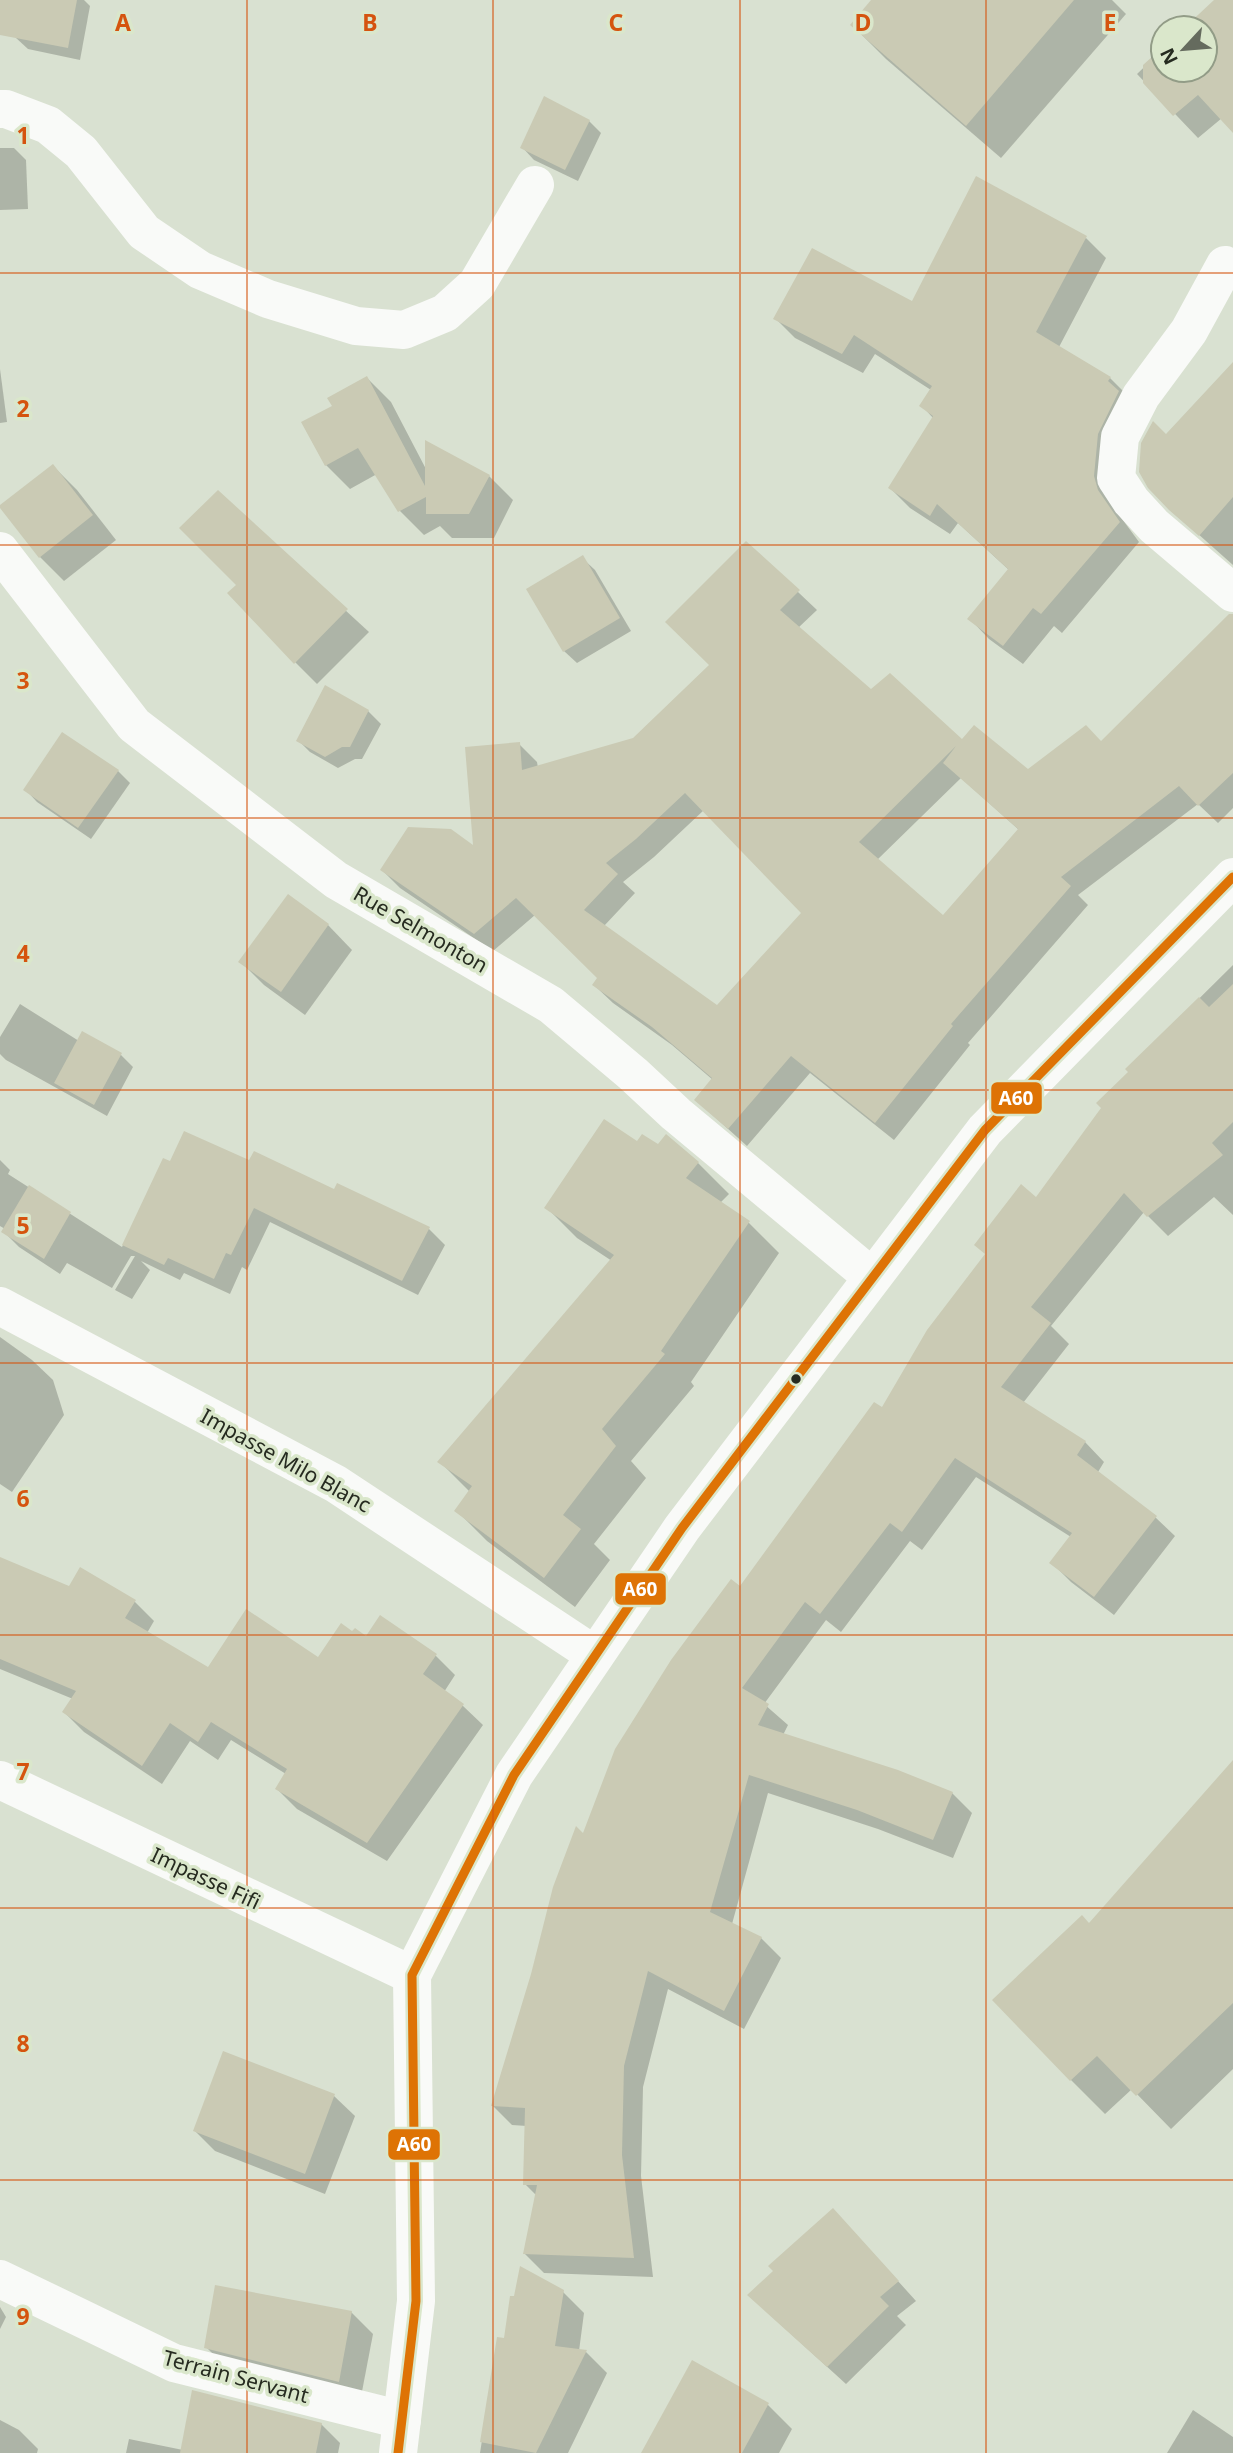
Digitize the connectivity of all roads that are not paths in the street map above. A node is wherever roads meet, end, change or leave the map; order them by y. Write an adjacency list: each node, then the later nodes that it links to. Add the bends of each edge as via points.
1 (0, 109): 2 (street, via 48,125 81,152 144,232 200,270 268,299 356,326 404,330 445,313 477,284)
2 (536, 185)
3 (1225, 265): 5 (street, via 1189,331 1141,396 1119,437 1116,478 1154,526)
4 (0, 551): 7 (street, Rue Selmonton, via 134,725 336,880 551,1005)
5 (1233, 593)
6 (1233, 877): 7 (street, via 985,1130)
7 (872, 1278): 9 (street, via 682,1528)
8 (0, 1306): 9 (street, Impasse Milo Blanc, via 336,1484)
9 (596, 1655): 11 (street, via 514,1775)
10 (0, 1780): 11 (street, Impasse Fifi)
11 (412, 1975): 13 (street, via 416,2301)
12 (0, 2279): 13 (street, Terrain Servant, via 174,2363)
13 (400, 2437)

